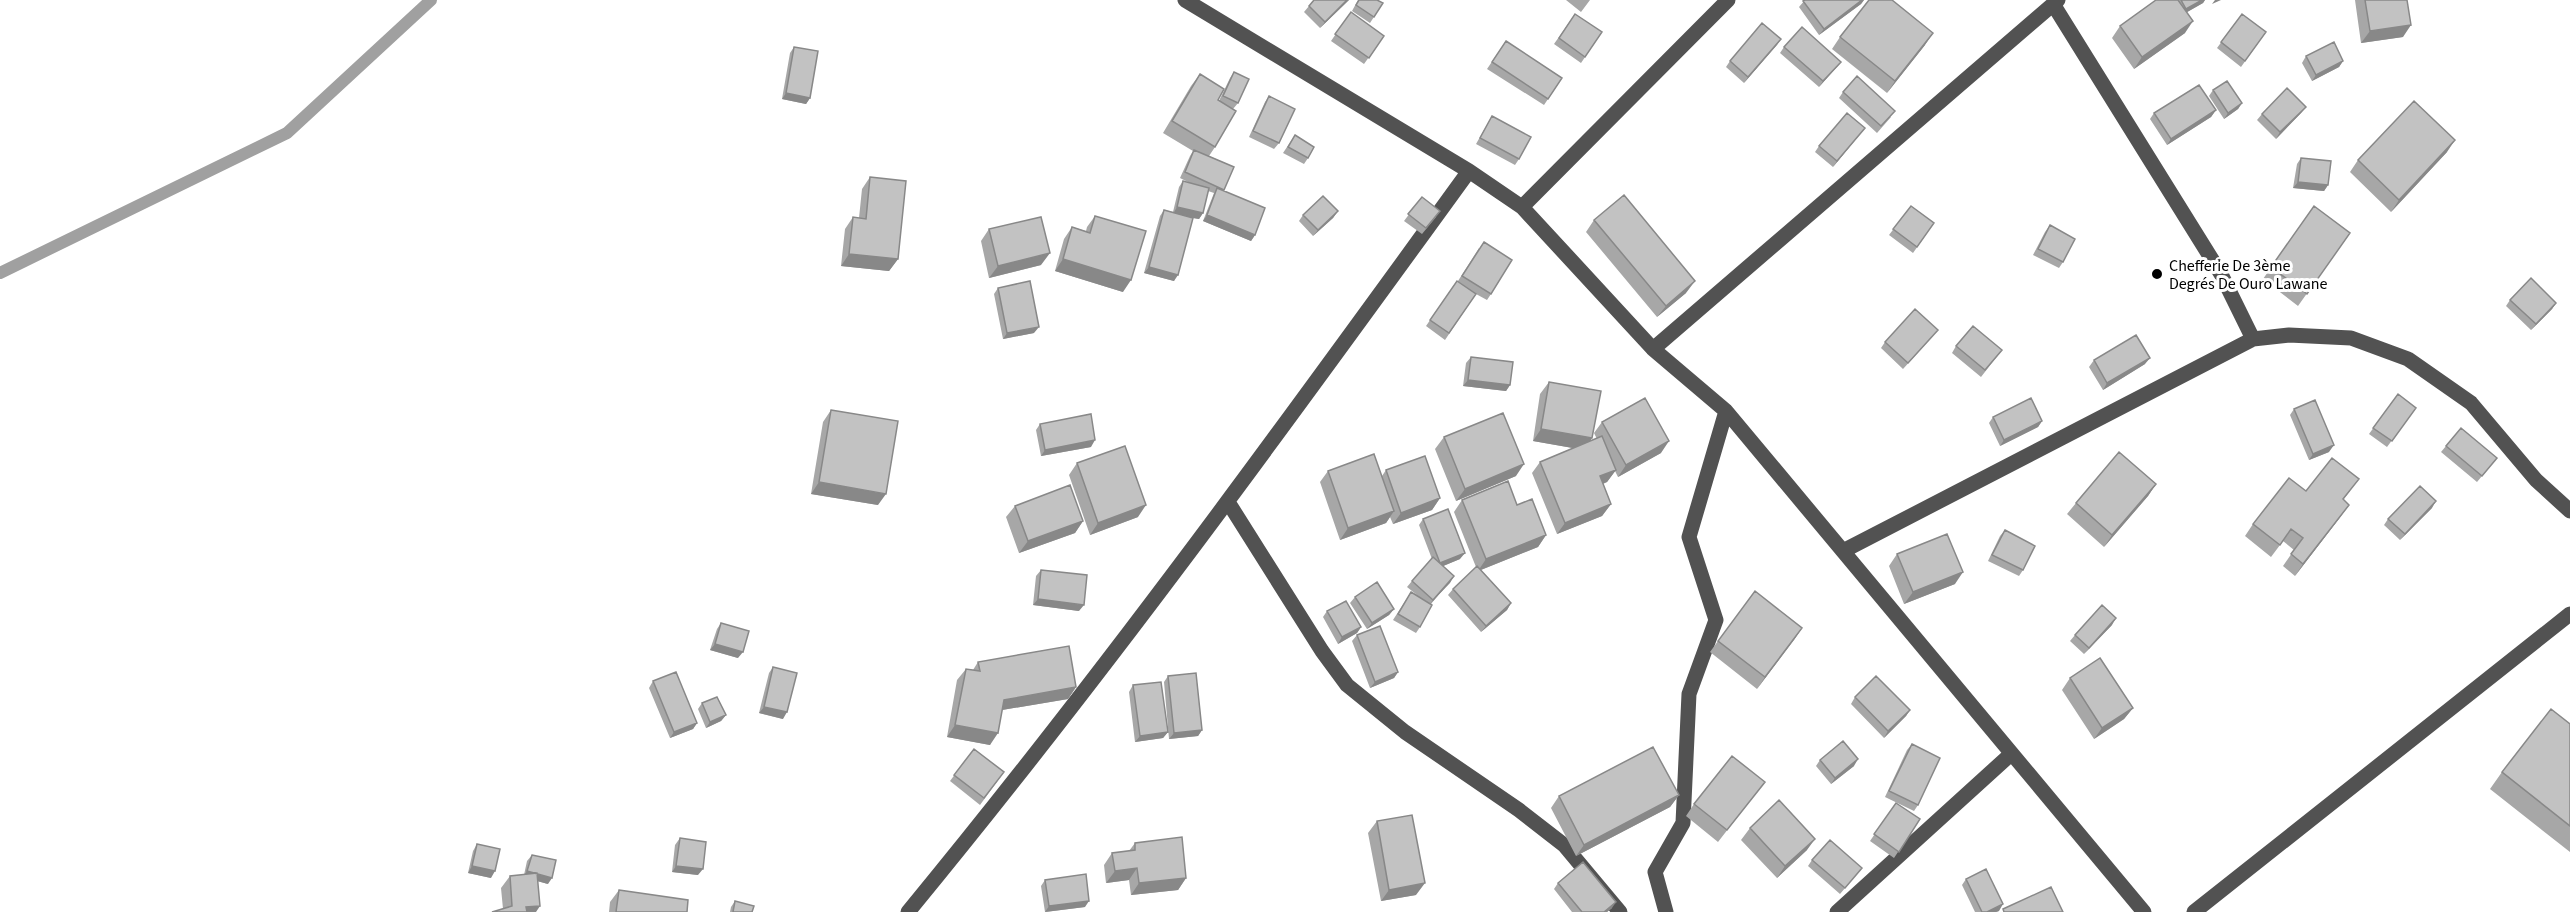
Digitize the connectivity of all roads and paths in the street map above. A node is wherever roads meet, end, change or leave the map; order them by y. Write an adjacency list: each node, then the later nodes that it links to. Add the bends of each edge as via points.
1 (1185, 0): 4 (street)
2 (1728, 0): 5 (street)
3 (2055, 2): 6 (street, via 2221,274); 7 (street)
4 (1469, 171): 5 (street); 9 (street)
5 (1522, 207): 7 (street)
6 (2253, 339): 10 (street, via 2289,335 2351,338 2408,359 2471,403 2536,480); 11 (street)
7 (1653, 349): 8 (street)
8 (1726, 411): 11 (street); 16 (street, via 1689,537 1716,620 1689,694 1683,823 1655,872)
9 (1228, 502): 14 (street, via 996,806); 15 (street, via 1347,685 1405,732 1564,844)
10 (2570, 511)
11 (1843, 551): 13 (street)
12 (2570, 614): 19 (street)
13 (2011, 754): 17 (street); 18 (street)
14 (908, 912)
15 (1620, 912)
16 (1666, 912)
17 (1837, 912)
18 (2144, 912)
19 (2194, 912)

